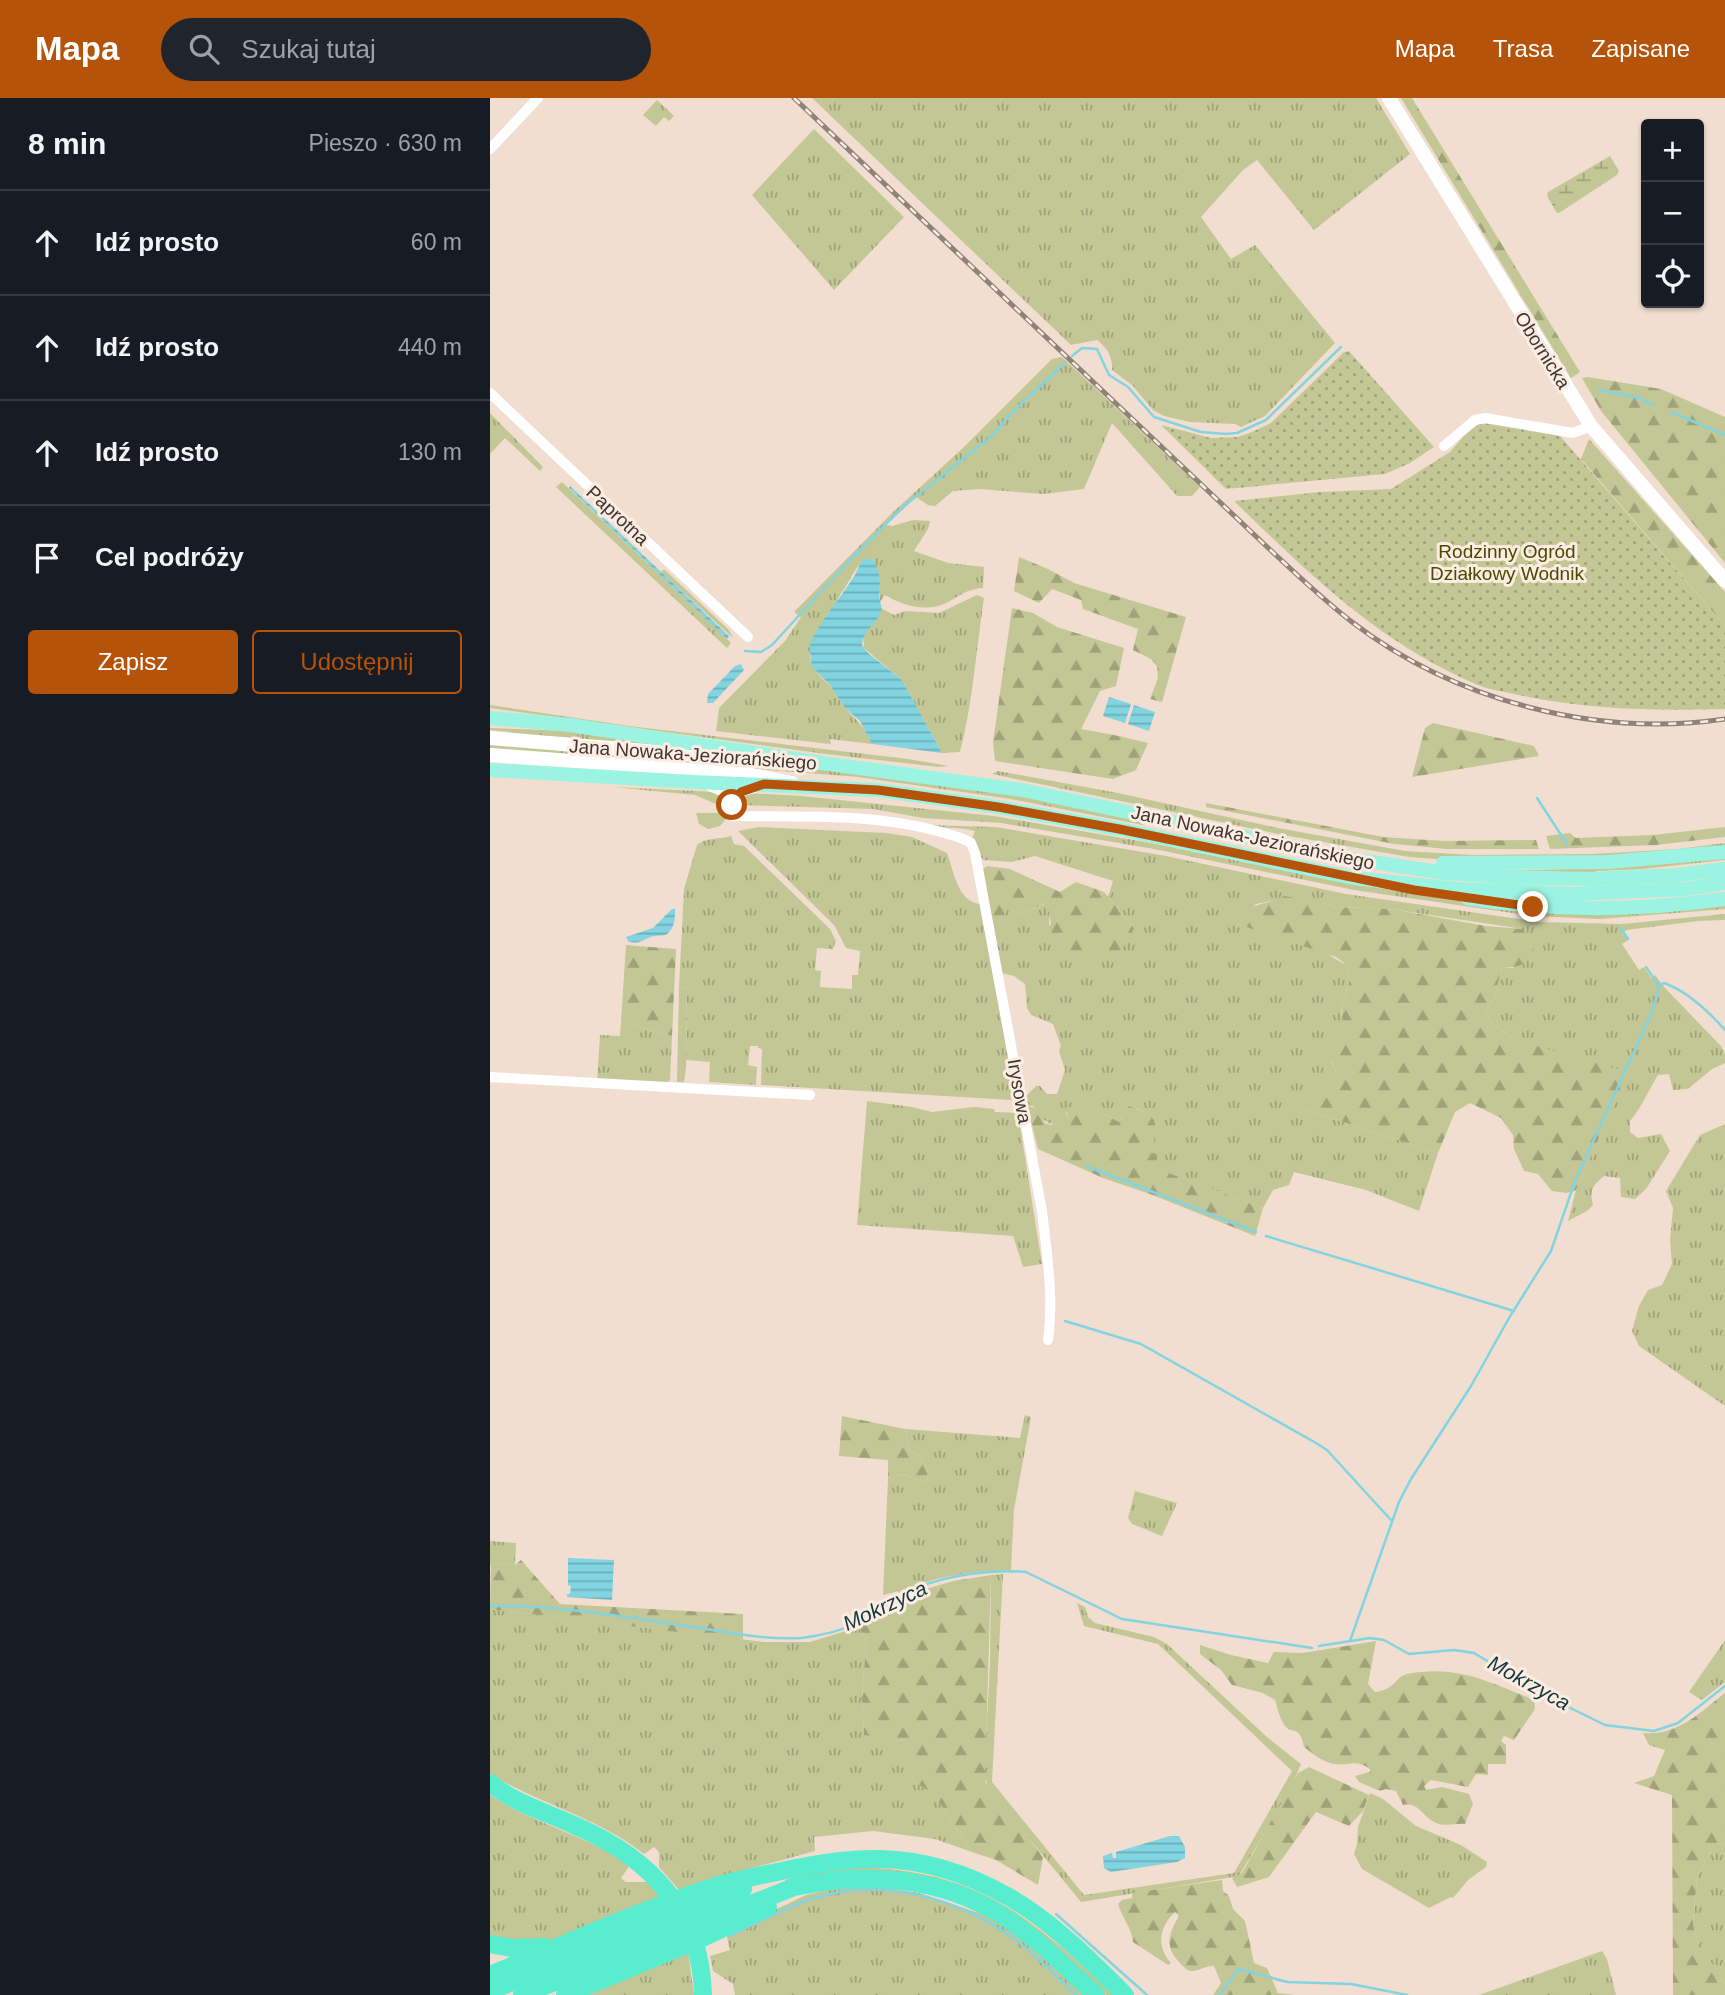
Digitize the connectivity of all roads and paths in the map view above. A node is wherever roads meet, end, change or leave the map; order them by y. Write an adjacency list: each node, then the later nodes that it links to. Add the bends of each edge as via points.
1 (538, 98): 3 (street)
2 (1389, 98): 5 (street, Obornicka)
3 (490, 149)
4 (490, 393): 8 (street, Paprotna)
5 (1591, 426): 6 (street, via 1573,433 1485,418 1475,420); 7 (street, Obornicka)
6 (1444, 446)
7 (1725, 581)
8 (747, 637)
9 (490, 718): 12 (main road, via 570,725)
10 (490, 738): 12 (street, Jana Nowaka-Jeziorańskiego)
11 (490, 755): 16 (street, Jana Nowaka-Jeziorańskiego, via 748,774)
12 (822, 763): 19 (main road, Jana Nowaka-Jeziorańskiego, via 1022,790)
13 (490, 770): 14 (main road)
14 (693, 782): 15 (main road); 17 (street, via 723,792)
15 (764, 784): 16 (main road); 17 (street, via 741,792)
16 (802, 785): 21 (main road, Jana Nowaka-Jeziorańskiego, via 878,790 998,807)
17 (732, 806): 26 (street, Irysowa, via 733,816 903,824 971,843 1042,1212 1052,1316)
18 (1725, 852): 19 (main road, via 1608,862)
19 (1380, 864): 20 (main road, Jana Nowaka-Jeziorańskiego, via 1445,873 1567,879)
20 (1725, 869)
21 (1366, 880): 22 (main road, Jana Nowaka-Jeziorańskiego, via 1492,892 1574,894); 23 (main road, via 1533,907 1635,908)
22 (1725, 883)
23 (1725, 899)
24 (490, 1077): 25 (street)
25 (810, 1095)
26 (1048, 1340)
27 (490, 1783): 35 (highway, via 608,1841 655,1876 683,1915 694,1940)
28 (791, 1869): 31 (highway, via 704,1890); 32 (highway); 37 (highway, via 882,1859 919,1863 965,1876 1032,1913)
29 (833, 1881): 33 (highway, via 774,1893); 34 (highway); 36 (highway, via 910,1882 972,1900 1028,1934)
30 (490, 1944): 31 (highway, via 523,1949)
31 (562, 1945): 32 (highway)
32 (494, 1984)
33 (522, 1995)
34 (565, 1995)
35 (703, 1995)
36 (1096, 1995)
37 (1125, 1995)

